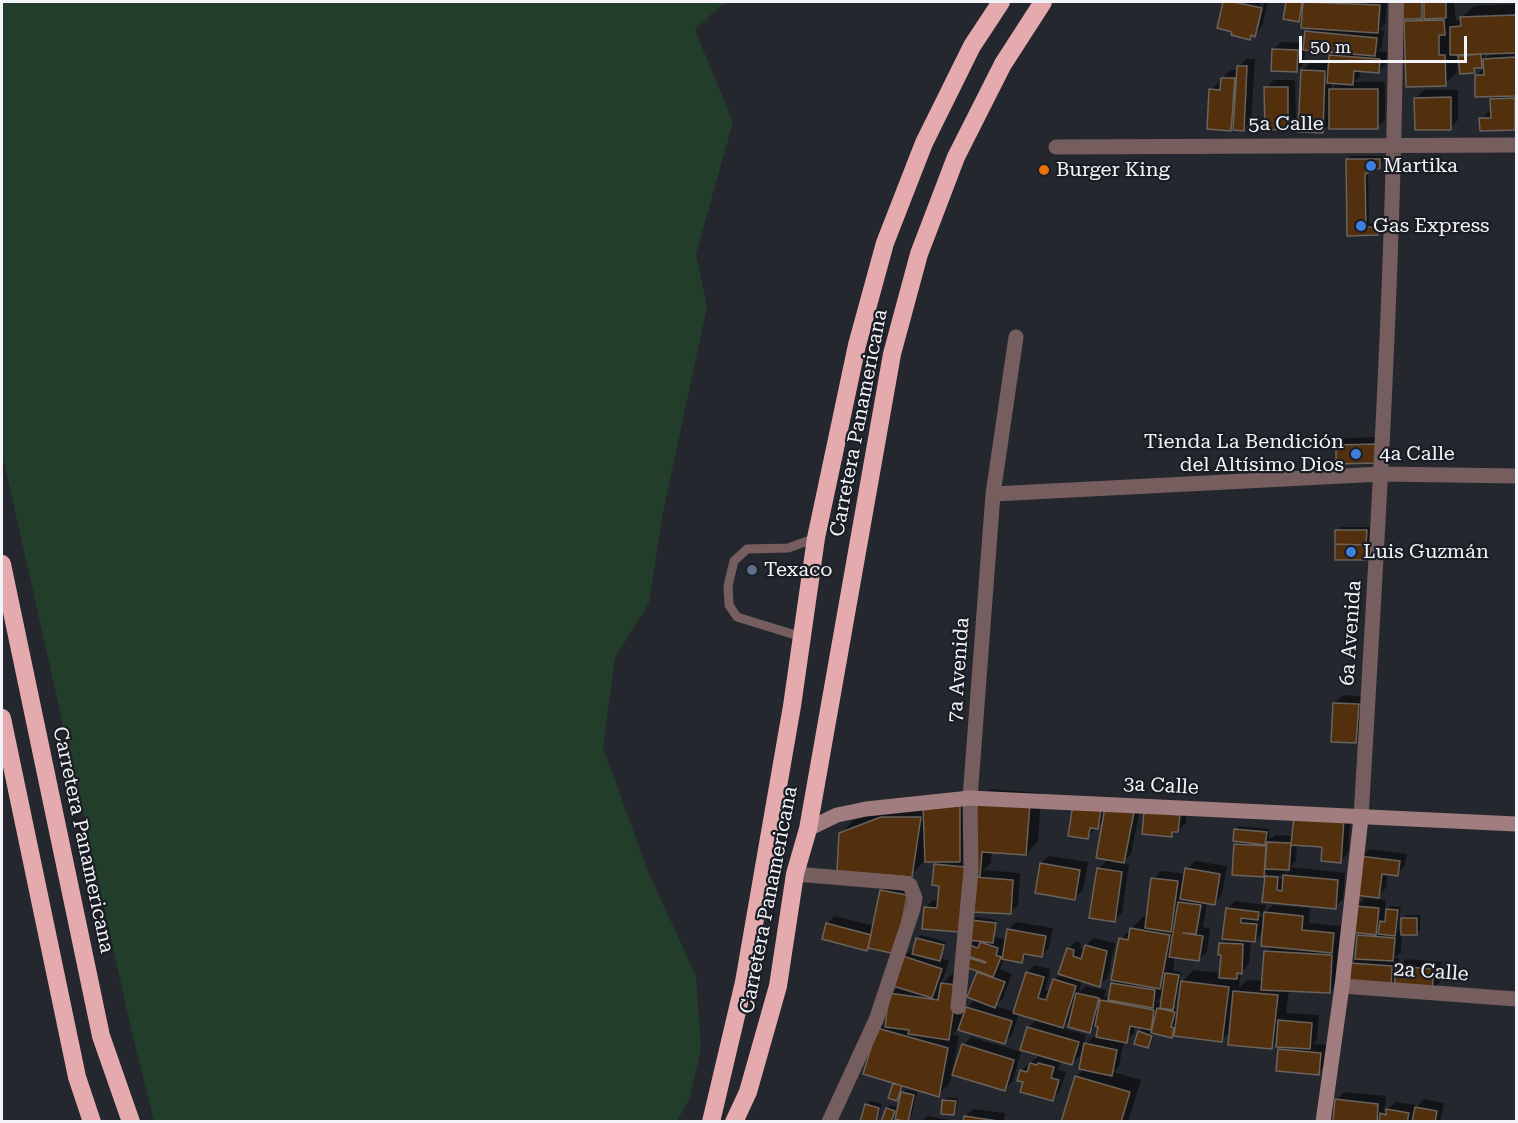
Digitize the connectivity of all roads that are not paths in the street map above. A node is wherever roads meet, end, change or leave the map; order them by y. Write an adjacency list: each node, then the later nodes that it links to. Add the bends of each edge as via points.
1 (1001, 2): 11 (highway, Carretera Panamericana, via 972,46 924,143 885,243 857,345)
2 (1043, 2): 18 (highway, Carretera Panamericana, via 1003,64 956,157 919,254 892,354)
3 (1396, 2): 4 (street, 6a Avenida)
4 (1395, 145): 5 (street, 5a Calle); 6 (street, 5a Calle); 8 (street, 6a Avenida)
5 (1516, 145)
6 (1056, 147)
7 (1016, 337): 10 (street, 7a Avenida)
8 (1382, 474): 9 (street, 4a Calle); 10 (street, 4a Calle); 16 (street, 6a Avenida)
9 (1516, 476)
10 (993, 494): 15 (street, 7a Avenida)
11 (816, 538): 13 (highway, Carretera Panamericana); 13 (lane, via 788,548 747,549 734,561 728,586 729,605 737,617)
12 (2, 564): 24 (highway, Carretera Panamericana, via 101,1035)
13 (802, 637): 25 (highway, Carretera Panamericana, via 764,876)
14 (2, 718): 23 (highway, via 77,1077)
15 (970, 798): 16 (street, 3a Calle); 18 (street, 3a Calle, via 866,809 837,815); 22 (street, 7a Avenida, via 971,871)
16 (1361, 818): 17 (street, 3a Calle); 20 (street, 6a Avenida)
17 (1516, 824)
18 (808, 829): 19 (highway, Carretera Panamericana)
19 (795, 874): 26 (highway, Carretera Panamericana, via 778,986 748,1092); 27 (street, via 910,885 915,898 876,1020)
20 (1342, 986): 21 (street, 2a Calle); 28 (street, 6a Avenida)
21 (1516, 999)
22 (958, 1007)
23 (92, 1122)
24 (131, 1122)
25 (711, 1122)
26 (734, 1122)
27 (830, 1122)
28 (1323, 1122)

